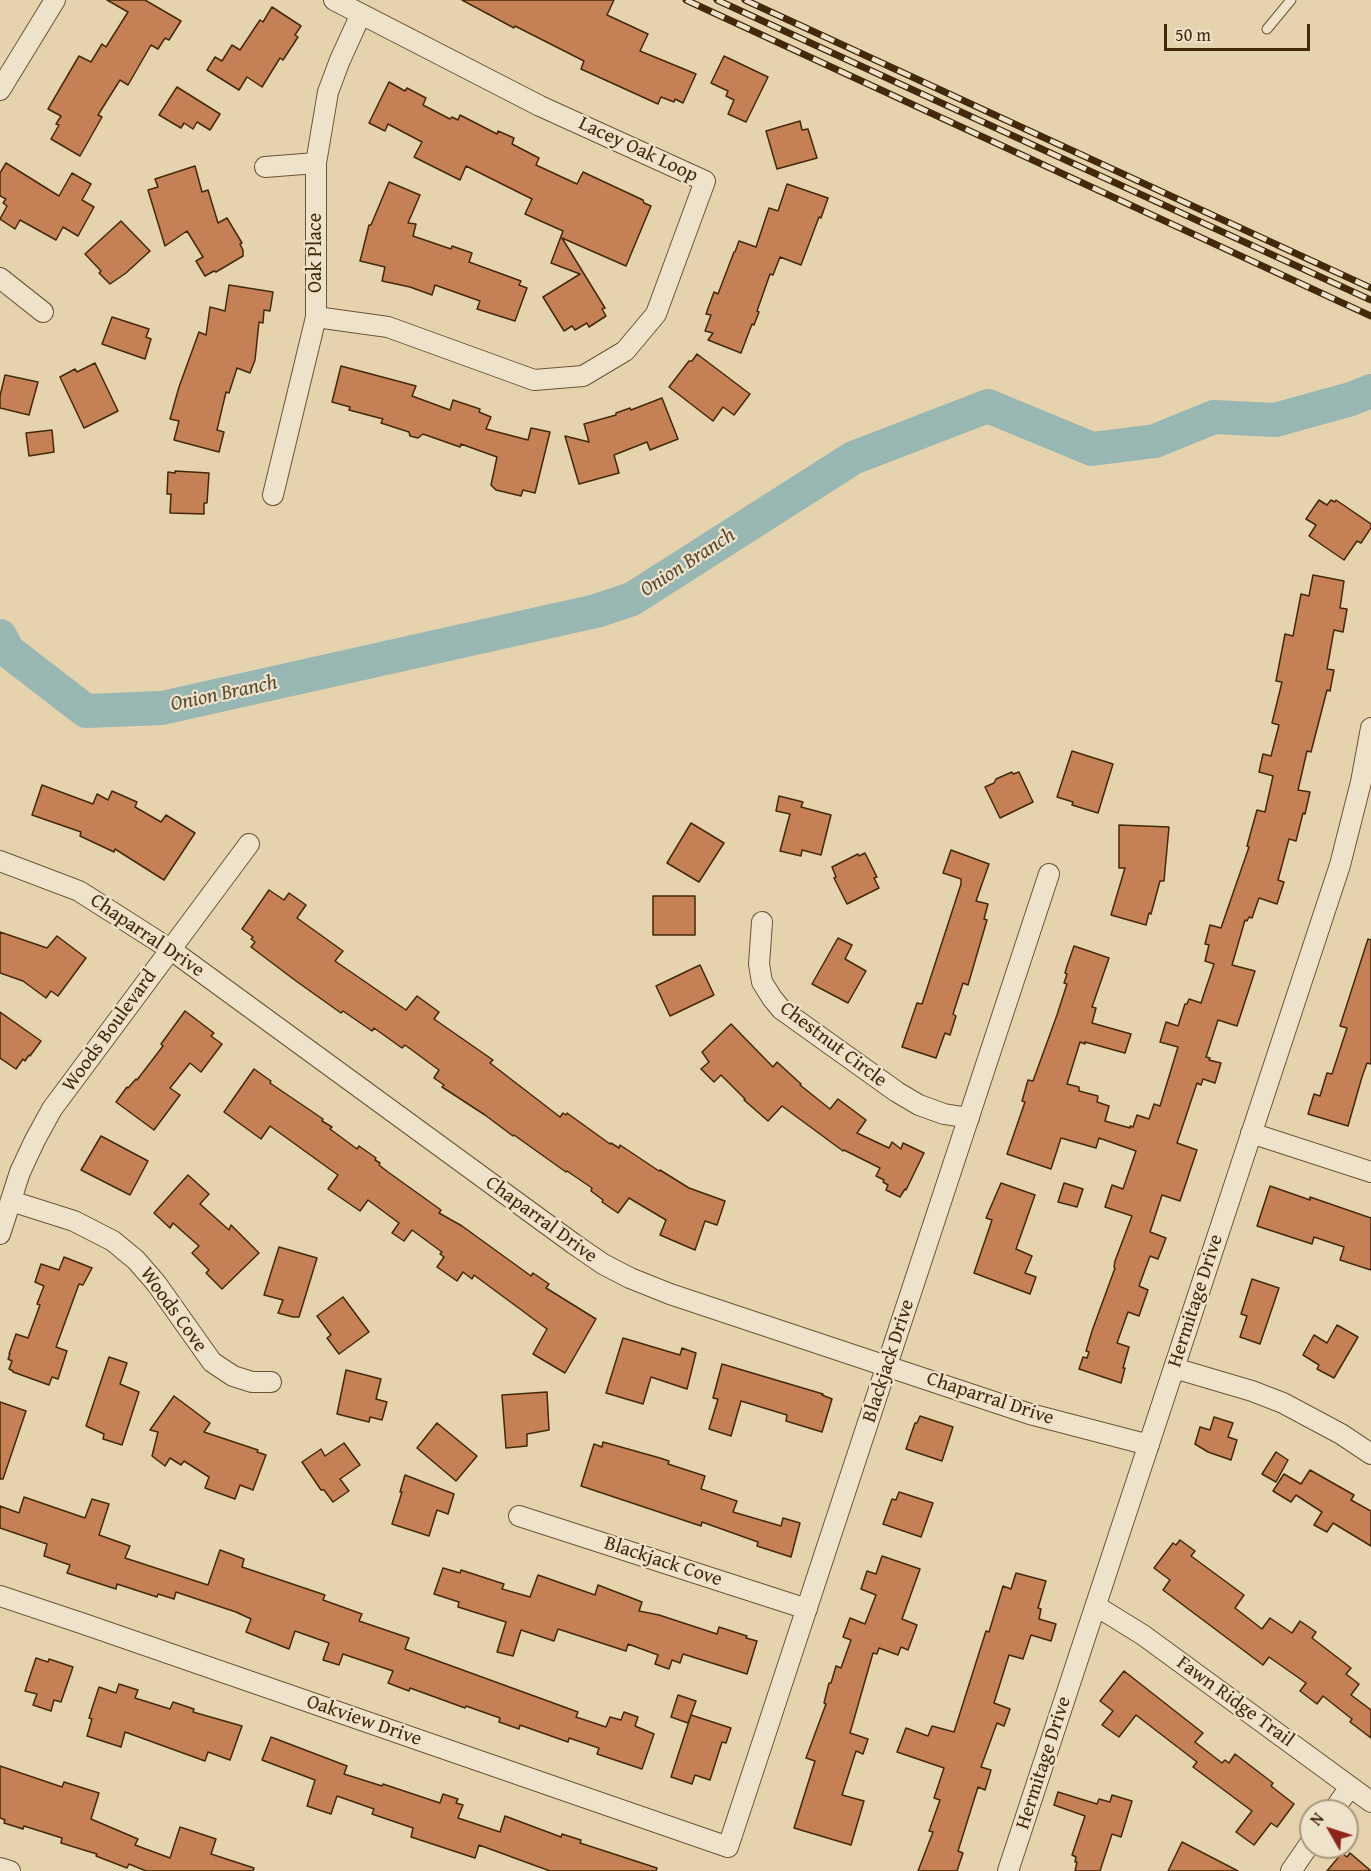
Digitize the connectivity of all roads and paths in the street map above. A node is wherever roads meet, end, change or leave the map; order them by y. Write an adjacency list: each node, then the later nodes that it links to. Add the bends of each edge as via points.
1 (56, 0): 6 (street)
2 (334, 0): 4 (street, Lacey Oak Loop)
3 (1291, 0): 5 (lane)
4 (361, 14): 7 (street, Oak Place, via 328,93); 11 (street, Lacey Oak Loop, via 540,106 705,181 656,314 625,351 583,376 534,380 388,327)
5 (1266, 29)
6 (0, 90)
7 (316, 163): 8 (street); 11 (street, Oak Place)
8 (265, 167)
9 (0, 278): 10 (street)
10 (43, 312)
11 (316, 317): 12 (street, Oak Place)
12 (273, 495)
13 (1371, 728): 20 (street, Hermitage Drive, via 1340,865)
14 (249, 844): 18 (street, Woods Boulevard)
15 (0, 861): 18 (street, Chaparral Drive, via 79,891)
16 (1049, 874): 19 (street, Blackjack Drive)
17 (762, 922): 19 (street, Chestnut Circle, via 762,982 782,1009 919,1105)
18 (170, 949): 22 (street, Woods Boulevard, via 52,1109); 24 (street, Chaparral Drive, via 603,1264 670,1294)
19 (969, 1118): 24 (street, Blackjack Drive)
20 (1251, 1133): 21 (street); 25 (street, Hermitage Drive)
21 (1371, 1172)
22 (10, 1201): 23 (street, Woods Boulevard); 26 (street, Woods Cove, via 74,1221 113,1241 156,1282 212,1362 232,1376)
23 (0, 1234)
24 (888, 1366): 27 (street, Chaparral Drive, via 1030,1414); 32 (street, Blackjack Drive)
25 (1174, 1368): 27 (street, Hermitage Drive); 28 (street, via 1283,1403)
26 (272, 1382)
27 (1149, 1445): 31 (street, Hermitage Drive)
28 (1371, 1454)
29 (519, 1516): 32 (street, Blackjack Cove)
30 (0, 1596): 36 (street, Oakview Drive)
31 (1096, 1606): 33 (street, Fawn Ridge Trail, via 1143,1635); 39 (street, Hermitage Drive)
32 (807, 1609): 36 (street, Blackjack Drive)
33 (1350, 1787): 34 (street); 35 (street, Fawn Ridge Trail)
34 (1342, 1799)
35 (1371, 1802)
36 (728, 1847)
37 (0, 1868): 38 (street)
38 (10, 1871)
39 (1008, 1871)

